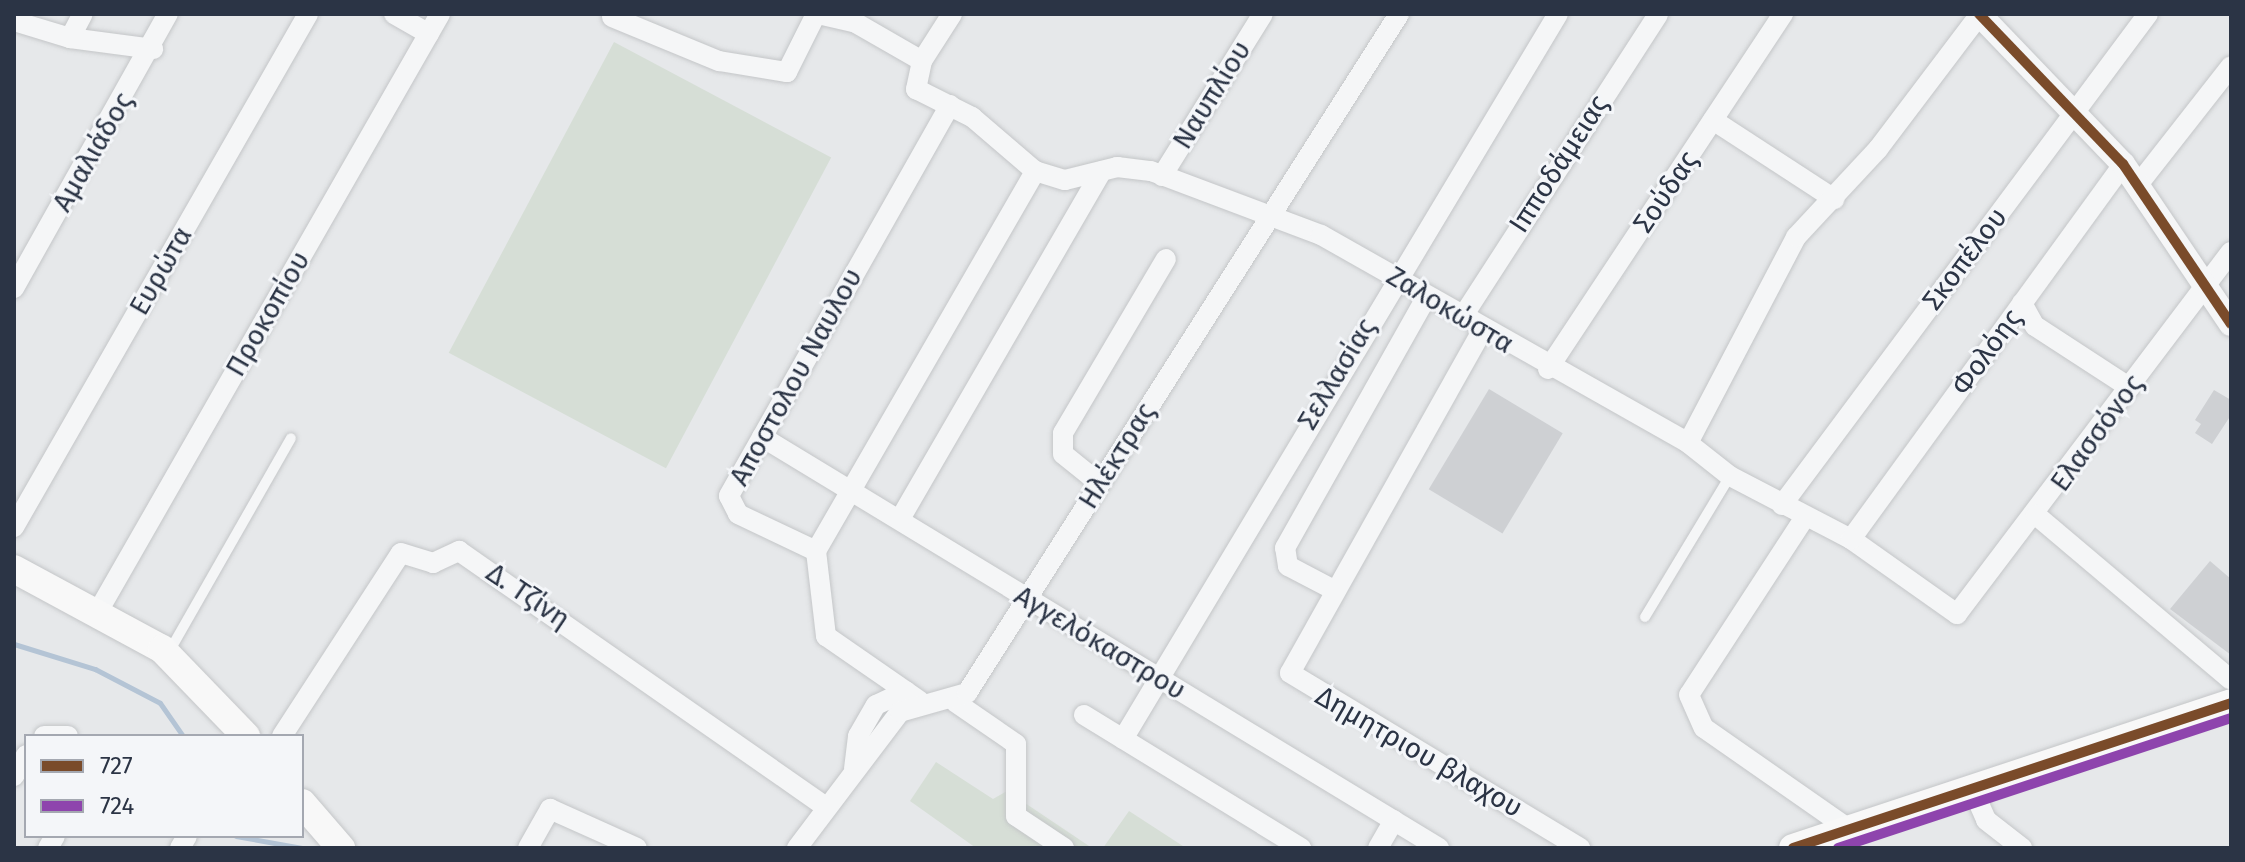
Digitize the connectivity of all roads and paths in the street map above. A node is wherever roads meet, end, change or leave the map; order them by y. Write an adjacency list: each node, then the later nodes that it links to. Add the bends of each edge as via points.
1 (83, 14): 18 (street)
2 (168, 14): 19 (street, Αμαλιάδος)
3 (308, 14): 54 (street, Ευρώτα)
4 (394, 14): 17 (street)
5 (440, 14): 17 (street, Προκοπίου)
6 (817, 14): 15 (street, via 787,72 719,61); 20 (street, via 856,23)
7 (952, 14): 20 (street)
8 (1263, 14): 28 (street, Ναυπλίου)
9 (1399, 14): 31 (street, Ηλέκτρας)
10 (1558, 14): 34 (street, Σελλασίας)
11 (1658, 14): 39 (street, Ιπποδάμειας)
12 (1783, 14): 24 (street, Σούδας)
13 (1979, 14): 23 (street); 30 (street)
14 (2148, 14): 23 (street, Σκοπέλου)
15 (612, 17)
16 (14, 21): 18 (street)
17 (429, 34): 61 (street, Προκοπίου)
18 (70, 38): 19 (street)
19 (153, 49): 36 (street, Αμαλιάδος)
20 (922, 61): 22 (street, Ζαλοκώστα, via 916,89)
21 (2231, 66): 29 (street)
22 (950, 105): 26 (street, Ζαλοκώστα); 44 (street, Αποστολου Ναυλου)
23 (2074, 112): 25 (street); 50 (street, Σκοπέλου)
24 (1713, 120): 30 (street); 42 (street, Σούδας)
25 (2123, 164): 29 (street); 38 (street, Φολόης)
26 (1035, 171): 27 (street, Ζαλοκώστα, via 1065,180); 49 (street)
27 (1102, 171): 28 (street, Ζαλοκώστα, via 1117,167); 53 (street)
28 (1162, 176): 31 (street, Ζαλοκώστα)
29 (2137, 186): 35 (street)
30 (1834, 199): 46 (street, via 1787,251)
31 (1267, 217): 34 (street, Ζαλοκώστα, via 1321,235); 48 (street, Ηλέκτρας)
32 (2231, 252): 35 (street, Ελασσόνος)
33 (1166, 259): 48 (street, via 1063,433 1063,454)
34 (1395, 277): 37 (street, Ζαλοκώστα); 64 (street, Σελλασίας)
35 (2204, 287): 40 (street); 43 (street, Ελασσόνος)
36 (14, 288)
37 (1427, 296): 39 (street, Ζαλοκώστα); 58 (street, via 1285,548 1288,566)
38 (2022, 303): 43 (street, via 2045,333); 55 (street, Φολόης)
39 (1463, 316): 41 (street, Ζαλοκώστα)
40 (2231, 324)
41 (1483, 329): 42 (street, Ζαλοκώστα); 58 (street)
42 (1548, 369): 46 (street, Ζαλοκώστα)
43 (2130, 388): 51 (street, Ελασσόνος)
44 (762, 437): 49 (street, Αγγελόκαστρου); 56 (street, Αποστολου Ναυλου, via 731,506)
45 (291, 438): 63 (lane)
46 (1688, 443): 47 (street, Ζαλοκώστα)
47 (1730, 476): 50 (street, Ζαλοκώστα); 62 (lane)
48 (1099, 483): 59 (street, Ηλέκτρας)
49 (849, 490): 53 (street, Αγγελόκαστρου); 56 (street)
50 (1782, 505): 52 (street, Ζαλοκώστα)
51 (2036, 515): 60 (street, Ελασσόνος); 65 (street)
52 (1805, 517): 55 (street, Ζαλοκώστα); 79 (street, via 1689,695 1704,728)
53 (900, 519): 59 (street, Αγγελόκαστρου)
54 (14, 527)
55 (1851, 539): 60 (street, Ζαλοκώστα)
56 (816, 551): 66 (street, via 826,636)
57 (14, 569): 61 (main road)
58 (1334, 590): 89 (street, Δημητριου βλαχου, via 1290,664 1298,681)
59 (1026, 600): 64 (street, Αγγελόκαστρου); 67 (street, Ηλέκτρας)
60 (1962, 613)
61 (96, 615): 63 (main road)
62 (1645, 617)
63 (168, 654): 70 (main road)
64 (1161, 679): 72 (street, Σελλασίας); 78 (street, Αγγελόκαστρου)
65 (2231, 680)
66 (913, 696): 67 (street); 77 (street)
67 (955, 702): 86 (street, via 1016,744 1016,816)
68 (2231, 703): 75 (main road)
69 (1084, 715): 72 (street)
70 (244, 734)
71 (283, 734): 77 (street, Δ. Τζίνη, via 401,553 433,563 459,551)
72 (1123, 739): 80 (street)
73 (24, 758): 74 (street)
74 (14, 776)
75 (1972, 788): 79 (main road); 90 (street, via 1986,820)
76 (304, 805): 82 (main road)
77 (825, 806): 85 (street)
78 (1394, 820): 87 (street); 88 (street, Αγγελόκαστρου)
79 (1849, 829): 81 (main road)
80 (1290, 845)
81 (1805, 846)
82 (341, 848)
83 (528, 848): 84 (street, via 550,809)
84 (637, 848)
85 (797, 848)
86 (1064, 848)
87 (1378, 848)
88 (1439, 848)
89 (1580, 848)
90 (2022, 848)

